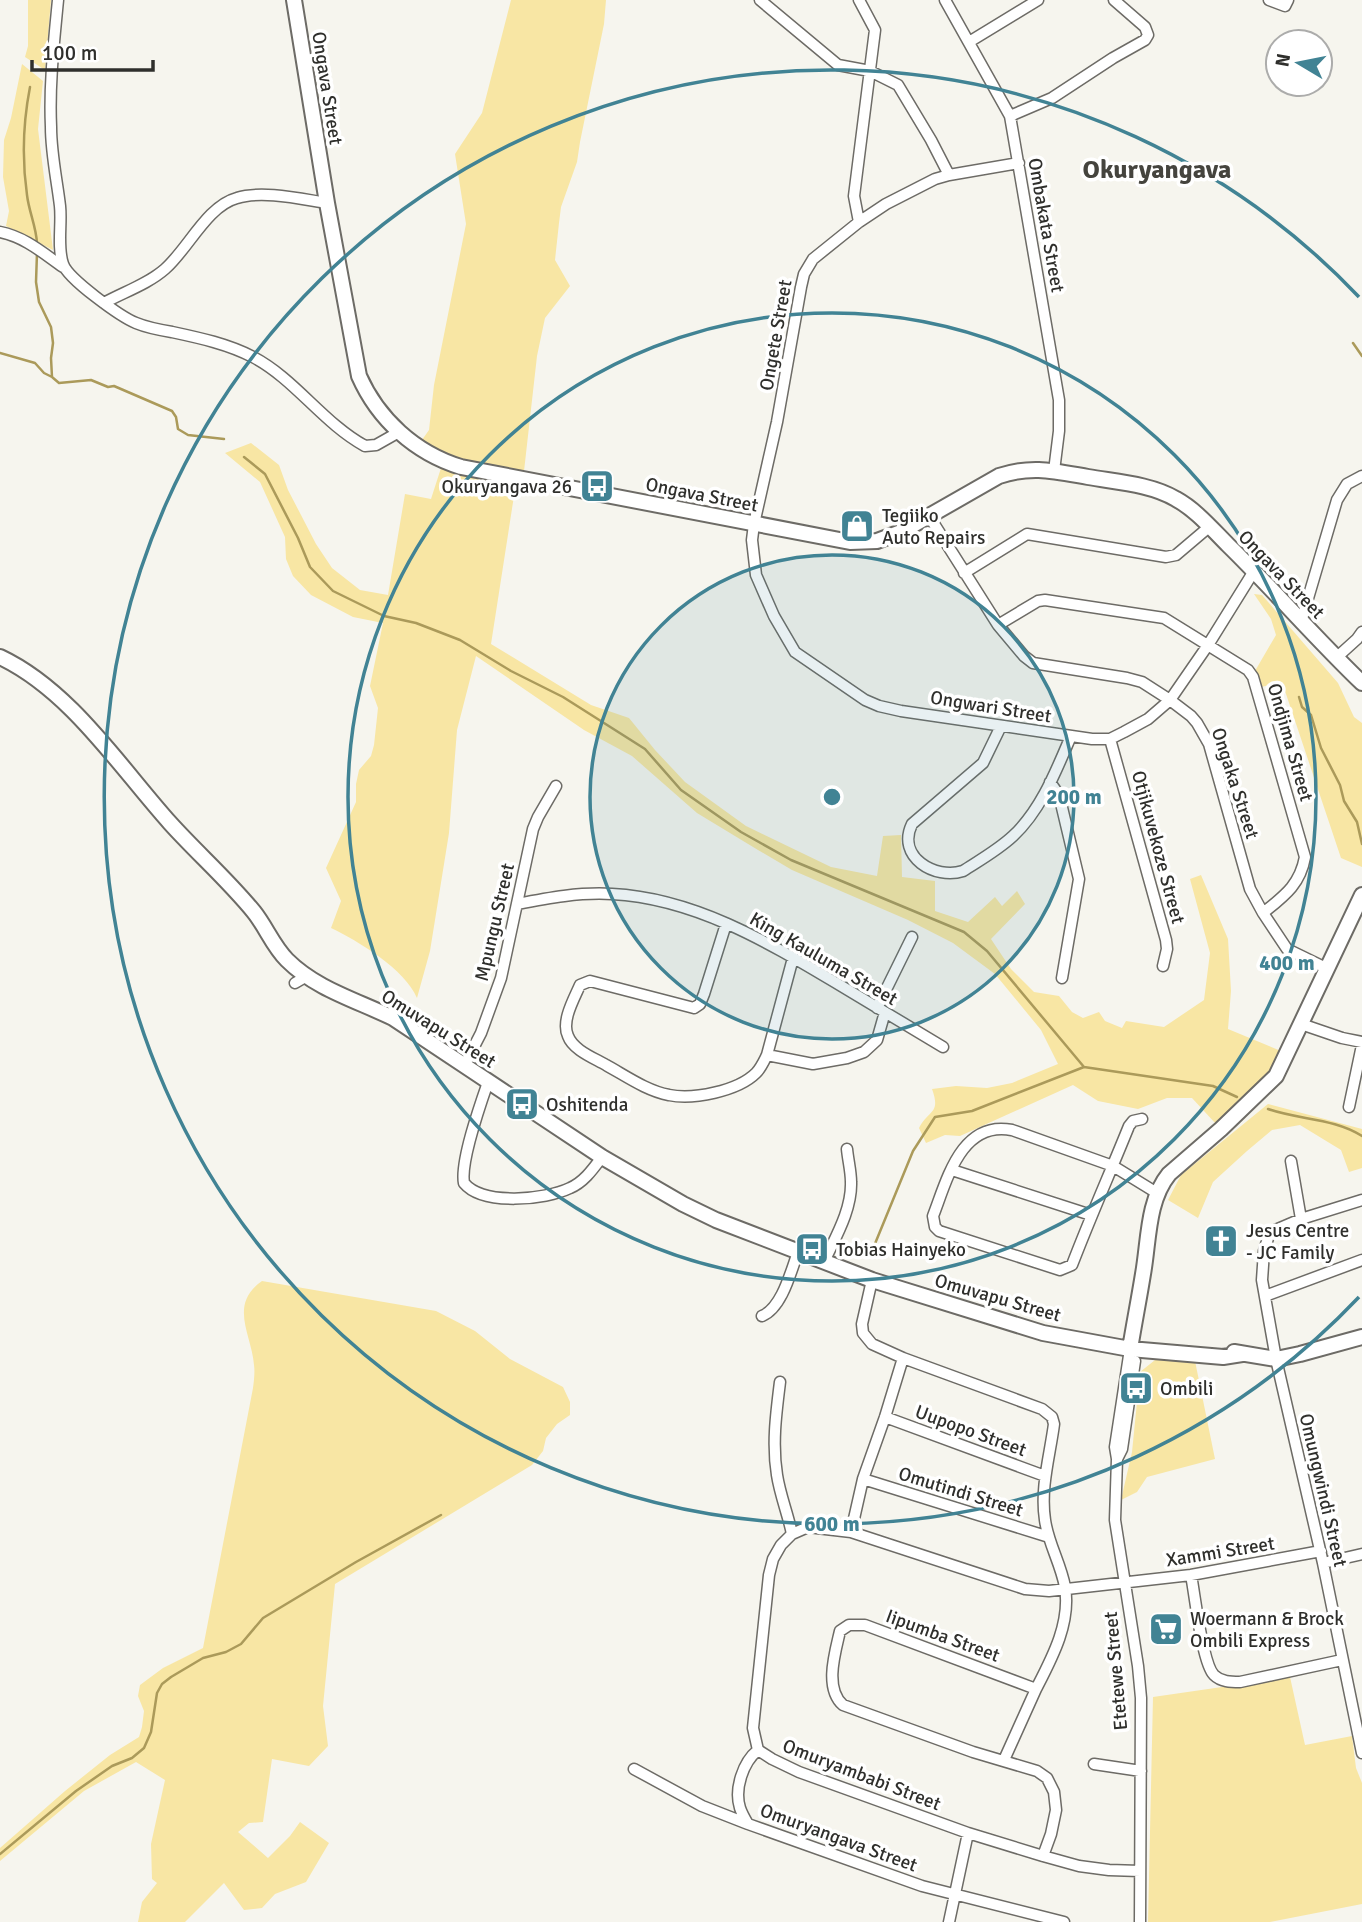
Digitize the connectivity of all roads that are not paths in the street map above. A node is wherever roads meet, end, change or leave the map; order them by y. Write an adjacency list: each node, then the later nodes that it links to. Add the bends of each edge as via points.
1 (58, 0): 18 (street, via 51,128)
2 (294, 0): 15 (street, Ongava Street)
3 (760, 0): 11 (street, via 838,65)
4 (859, 0): 11 (street, via 875,30)
5 (945, 0): 10 (street, Ombakata Street)
6 (1038, 0): 10 (street)
7 (1114, 0): 12 (street, via 1145,27 1145,40 1052,98)
8 (1269, 0): 9 (street, via 1285,6)
9 (1288, 0)
10 (968, 42): 12 (street, Ombakata Street)
11 (870, 71): 14 (street, via 898,85); 16 (street, via 854,195)
12 (1010, 116): 13 (street, Ombakata Street)
13 (1019, 163): 14 (street, Ongete Street); 21 (street, Ombakata Street, via 1059,400)
14 (949, 175): 16 (street, Ongete Street, via 910,191)
15 (327, 203): 19 (street, via 263,195 231,200 164,270); 20 (street, Ongava Street, via 359,376 377,408)
16 (859, 222): 24 (street, Ongete Street, via 813,259 804,274)
17 (0, 232): 18 (street, via 35,246)
18 (63, 267): 19 (street)
19 (104, 303): 20 (street, via 137,324 207,340 257,359 365,446 376,446)
20 (400, 432): 24 (street, Ongava Street, via 425,451 461,467)
21 (1054, 471): 23 (street, Ongava Street, via 1032,469 999,476); 25 (street, Ongava Street, via 1152,489 1175,498)
22 (1362, 476): 28 (street, via 1347,484 1337,500)
23 (929, 516): 24 (street, Ongava Street, via 877,541 850,542); 27 (street, Ongaka Street)
24 (754, 524): 36 (street, Ongwari Street, via 756,575 795,652 879,706)
25 (1209, 527): 26 (street, Ongava Street); 27 (street, via 1171,557 1027,534)
26 (1254, 571): 28 (street, Ongava Street); 31 (street)
27 (964, 573): 29 (street, Ongaka Street)
28 (1301, 622): 33 (street, Ongava Street)
29 (998, 625): 31 (street, Ondjima Street, via 1038,601 1053,600 1164,618); 35 (street, Ongaka Street, via 1033,663 1127,678)
30 (1362, 632): 33 (street)
31 (1208, 645): 35 (street); 43 (street, Ondjima Street, via 1253,677 1304,849 1303,867 1291,888)
32 (0, 657): 55 (street, Omuvapu Street, via 37,679 72,709 254,912 301,979 393,1018)
33 (1336, 658): 34 (street, Ongava Street)
34 (1362, 684)
35 (1170, 700): 38 (street, via 1148,719); 43 (street, Ongaka Street, via 1197,723 1209,744 1250,889)
36 (1001, 726): 37 (street, Ongwari Street); 39 (street, via 983,763 912,824 908,840 918,861 932,871 963,871 1015,834)
37 (1071, 736): 38 (street, Ongwari Street); 39 (street)
38 (1110, 739): 47 (street, Otjikuvekoze Street, via 1166,940)
39 (1050, 782): 49 (street, via 1059,795 1079,879)
40 (556, 786): 42 (street, Mpungu Street, via 533,829)
41 (1362, 895): 48 (street, Etetewe Street)
42 (517, 904): 44 (street, King Kauluma Street, via 614,894 688,909); 55 (street, Mpungu Street, via 492,1006)
43 (1263, 913): 48 (street, Ongaka Street, via 1287,949)
44 (726, 925): 46 (street, King Kauluma Street); 54 (street, via 700,1004 689,1008 590,981 580,985 570,1010 568,1037 589,1056 641,1084 681,1097 733,1087 757,1072)
45 (912, 937): 50 (street)
46 (793, 958): 50 (street, King Kauluma Street); 54 (street)
47 (1163, 966)
48 (1326, 968): 51 (street, Etetewe Street)
49 (1062, 978)
50 (881, 1010): 53 (street, King Kauluma Street); 54 (street, via 877,1040 864,1052 814,1064)
51 (1301, 1024): 52 (street); 64 (street, Etetewe Street, via 1276,1076 1169,1174)
52 (1362, 1044): 57 (street)
53 (943, 1047)
54 (767, 1055)
55 (464, 1066): 56 (street, Omuvapu Street)
56 (488, 1082): 60 (street, Omuvapu Street); 60 (street, via 463,1168 464,1183 472,1191 514,1199 539,1197 570,1188)
57 (1349, 1107)
58 (1142, 1119): 62 (street, via 1129,1126)
59 (847, 1149): 70 (street, via 848,1203)
60 (602, 1157): 68 (street, Omuvapu Street, via 682,1204)
61 (1291, 1161): 67 (street)
62 (1113, 1166): 63 (street, via 1000,1128 970,1142); 64 (street); 66 (street)
63 (952, 1170): 66 (street); 66 (street, via 933,1216 939,1231 1060,1270 1072,1265)
64 (1157, 1193): 75 (street, Etetewe Street)
65 (1362, 1199): 67 (street)
66 (1091, 1215)
67 (1301, 1219): 72 (street, Omungwindi Street, via 1269,1235 1262,1280)
68 (798, 1252): 70 (street, Omuvapu Street); 73 (street, via 775,1307)
69 (1362, 1260): 72 (street)
70 (824, 1262): 71 (street, Omuvapu Street)
71 (872, 1280): 75 (street, Omuvapu Street, via 1043,1333); 76 (street, via 863,1333 872,1344)
72 (1265, 1296): 77 (street, Omungwindi Street)
73 (762, 1316)
74 (1361, 1341): 77 (street, Omuvapu Street)
75 (1134, 1346): 77 (street, Omuvapu Street, via 1223,1349); 89 (street, Etetewe Street, via 1117,1459 1115,1520)
76 (903, 1358): 79 (street); 80 (street, via 1042,1409 1052,1417)
77 (1276, 1359): 85 (street, Omungwindi Street)
78 (780, 1382): 83 (street, via 773,1444)
79 (886, 1417): 80 (street, Uupopo Street); 81 (street)
80 (1045, 1476): 84 (street)
81 (863, 1479): 82 (street); 84 (street, Omutindi Street)
82 (851, 1532): 83 (street, via 808,1527); 90 (street, via 1025,1589)
83 (792, 1534): 93 (street, Omuryambabi Street, via 777,1552 769,1575 753,1728)
84 (1049, 1537): 90 (street)
85 (1321, 1552): 87 (street, Omungwindi Street); 88 (street, Xammi Street)
86 (1362, 1554): 87 (street)
87 (1323, 1563): 91 (street, Omungwindi Street)
88 (1191, 1575): 89 (street, Xammi Street); 91 (street, via 1209,1669 1215,1677 1240,1682)
89 (1126, 1582): 90 (street); 98 (street, Etetewe Street, via 1141,1698)
90 (1065, 1589): 92 (street, via 1060,1636)
91 (1342, 1660): 94 (street, Omungwindi Street)
92 (1036, 1689): 95 (street); 95 (street, Iipumba Street, via 865,1625 849,1625 840,1631 833,1681 843,1705)
93 (758, 1750): 99 (street, Omuryangava Street, via 744,1767 740,1789 739,1806); 100 (street, Omuryambabi Street, via 799,1772)
94 (1362, 1753)
95 (1004, 1760): 101 (street, Iipumba Street, via 1037,1771 1051,1785 1056,1810)
96 (1094, 1764): 98 (street)
97 (634, 1769): 99 (street, via 702,1806)
98 (1141, 1771): 102 (street, Etetewe Street)
99 (748, 1824): 103 (street, Omuryangava Street)
100 (968, 1833): 101 (street, Omuryambabi Street); 103 (street)
101 (1044, 1856): 102 (street, Omuryambabi Street, via 1079,1866)
102 (1140, 1871): 106 (street, Etetewe Street)
103 (954, 1894): 104 (street); 105 (street, Omuryangava Street)
104 (949, 1922)
105 (1064, 1922)
106 (1140, 1922)

